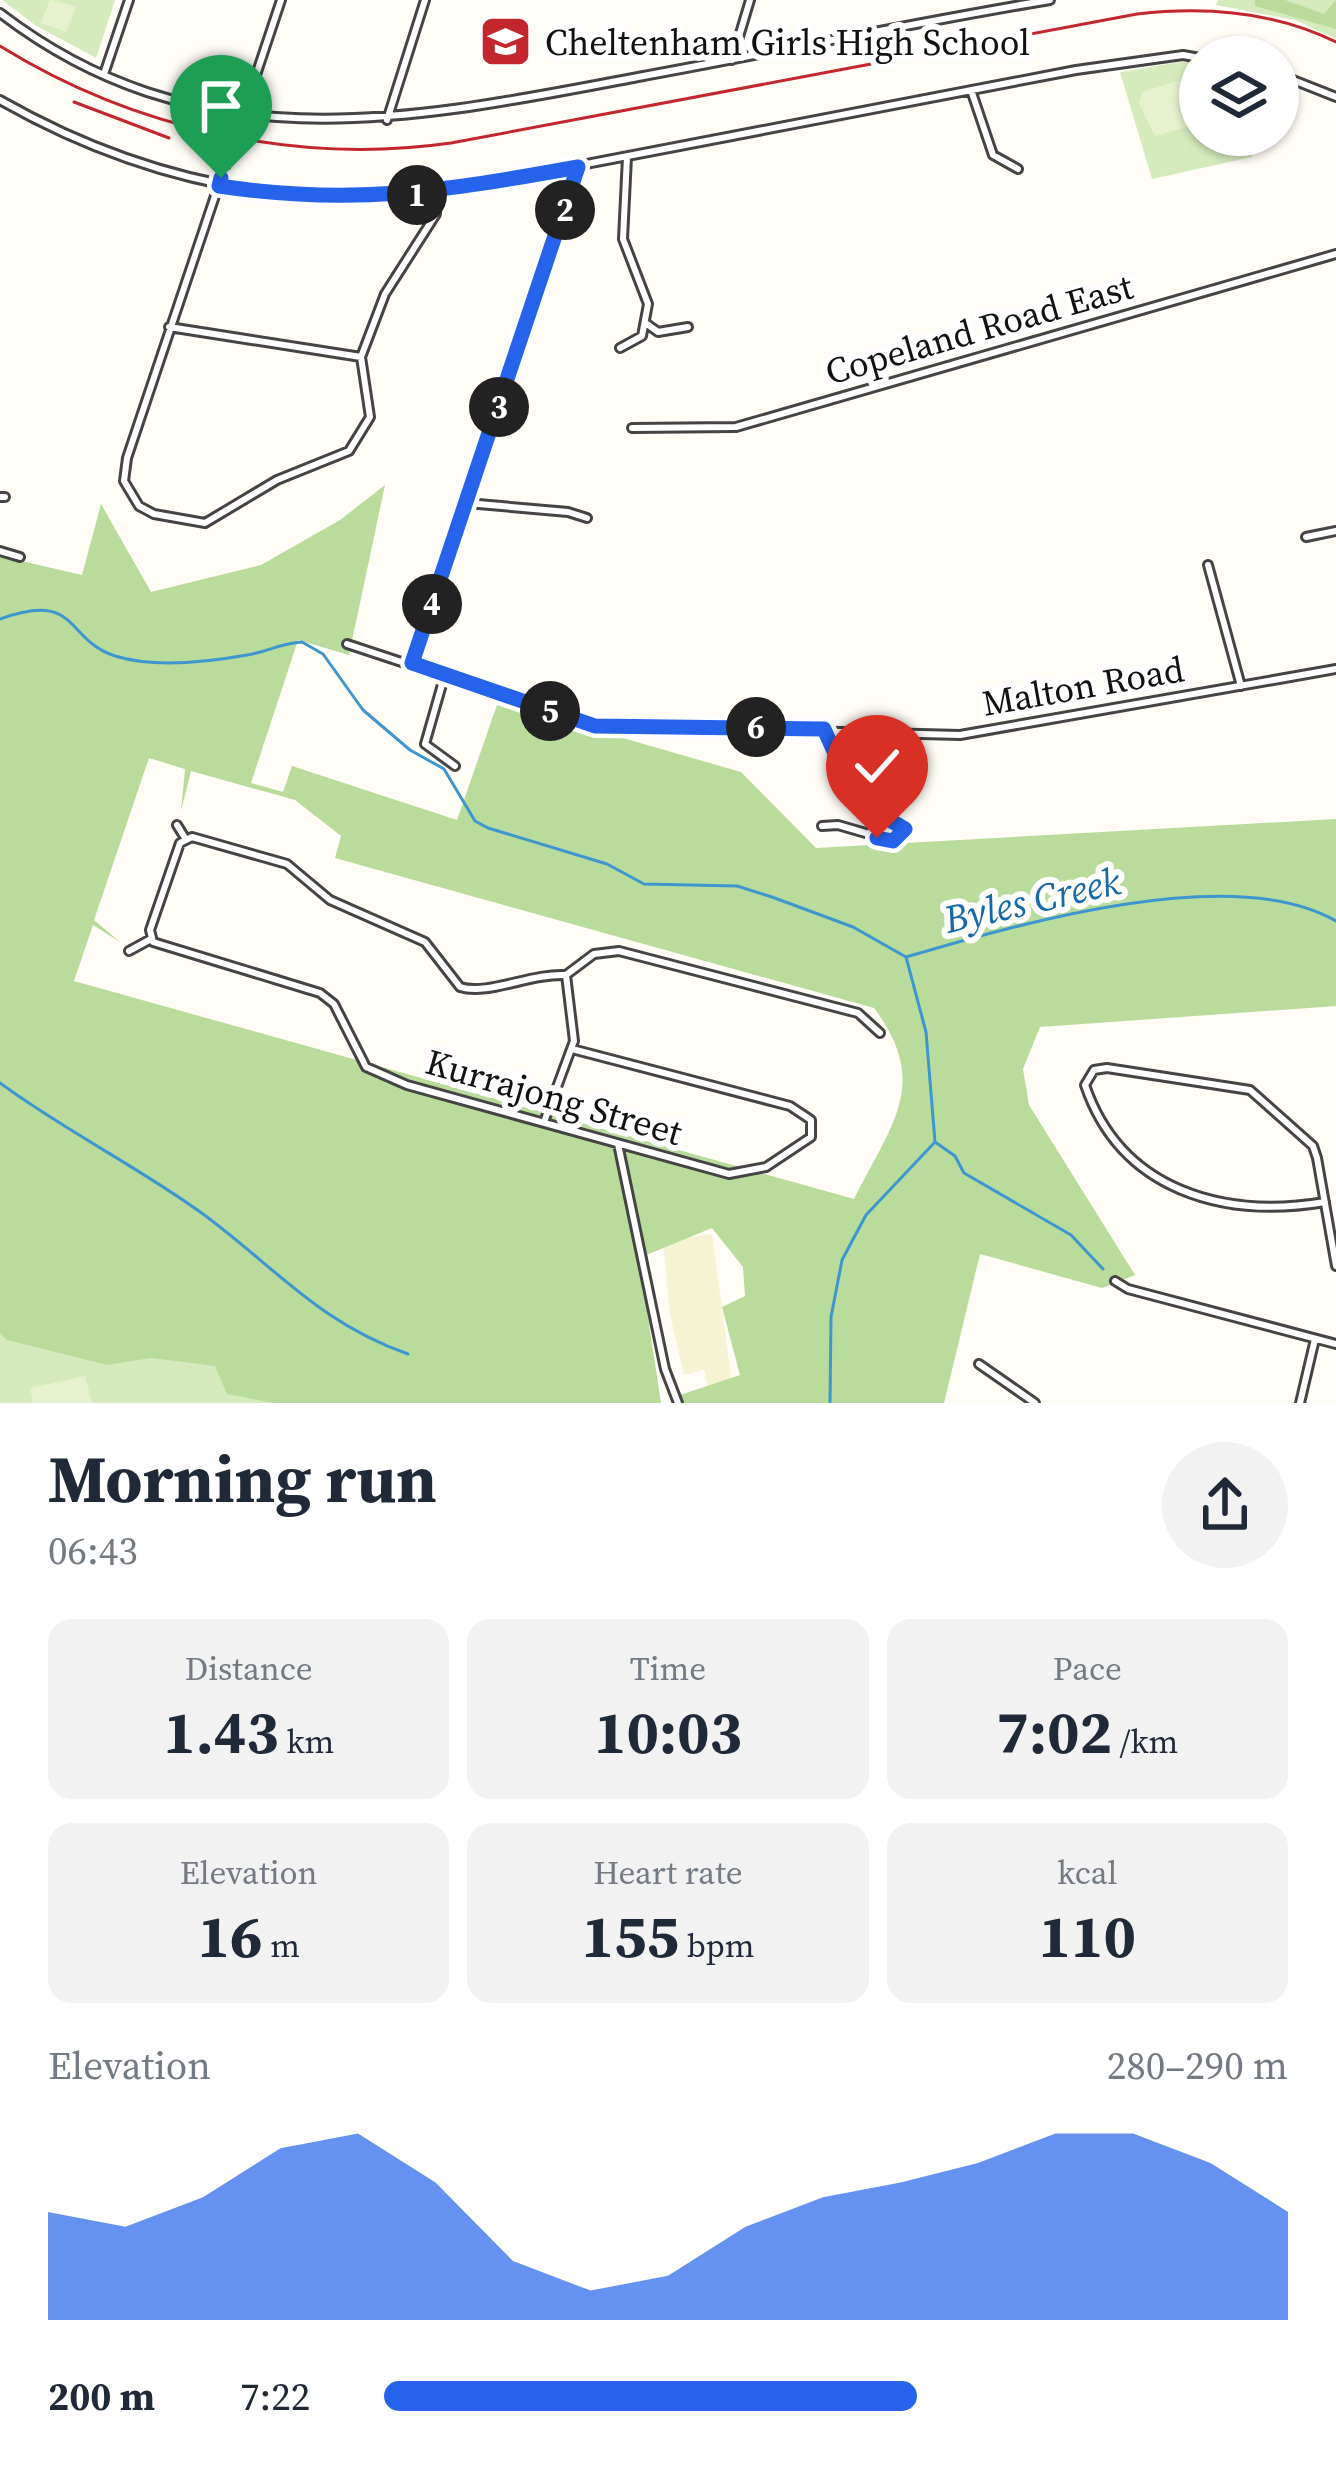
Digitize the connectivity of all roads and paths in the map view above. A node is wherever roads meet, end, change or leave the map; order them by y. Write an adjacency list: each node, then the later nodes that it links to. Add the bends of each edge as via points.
1 (129, 0): 9 (street)
2 (281, 0): 14 (street)
3 (425, 0): 15 (street)
4 (750, 0): 8 (street)
5 (1050, 0): 8 (street)
6 (0, 14): 9 (street)
7 (1179, 57): 11 (street)
8 (731, 60): 15 (street)
9 (104, 74): 14 (street)
10 (1299, 82): 12 (street)
11 (971, 90): 16 (street); 18 (street, via 993,155)
12 (1336, 97)
13 (0, 100): 19 (street, via 70,140)
14 (243, 116): 15 (street); 19 (street, bridge)
15 (387, 120)
16 (627, 157): 17 (street); 22 (street, via 623,239 646,296)
17 (578, 167): 20 (street); 28 (street)
18 (1018, 169)
19 (219, 186): 20 (street, via 316,199); 23 (street)
20 (435, 193): 26 (street, via 436,214 385,294)
21 (1336, 254): 27 (street, Copeland Road East, via 736,428)
22 (646, 324): 24 (street, via 658,332); 25 (street)
23 (169, 327): 26 (street); 26 (street, via 125,466 132,497 154,514 214,521 277,480 349,451 370,417)
24 (688, 327)
25 (620, 349)
26 (361, 357)
27 (632, 428)
28 (467, 503): 29 (street); 36 (street)
29 (587, 518)
30 (1336, 531): 31 (street)
31 (1306, 537)
32 (0, 551): 33 (street)
33 (20, 556)
34 (1208, 565): 39 (street)
35 (347, 644): 36 (street, Malton Road)
36 (412, 663): 38 (street, Malton Road)
37 (1336, 669): 39 (street, Malton Road)
38 (445, 674): 40 (street, Malton Road, via 595,726); 41 (street, via 425,744)
39 (1241, 686): 40 (street, Malton Road, via 960,735)
40 (824, 729): 43 (street, via 851,789 905,829 893,841)
41 (455, 766)
42 (177, 824): 44 (street)
43 (822, 826)
44 (185, 838): 45 (street); 47 (street, via 287,864 331,900 425,942 460,987 480,991 535,974)
45 (151, 939): 46 (street); 50 (street, Kurrajong Street, via 319,992 334,1004 366,1066)
46 (129, 951)
47 (566, 975): 48 (street, via 594,954 619,951 858,1013); 49 (street)
48 (880, 1033)
49 (572, 1049): 50 (street); 51 (street, Kurrajong Street, via 790,1106 811,1120 812,1137 776,1162 729,1174)
50 (544, 1122): 51 (street, Kurrajong Street)
51 (618, 1142): 58 (street)
52 (1325, 1202): 52 (street, via 1312,1146 1250,1090 1107,1068 1094,1070 1084,1085 1136,1168 1156,1181 1274,1210); 53 (street)
53 (1336, 1266)
54 (1114, 1281): 55 (street)
55 (1315, 1339): 56 (street); 60 (street)
56 (1336, 1344)
57 (979, 1364): 59 (street)
58 (678, 1403)
59 (1036, 1403)
60 (1300, 1403)

